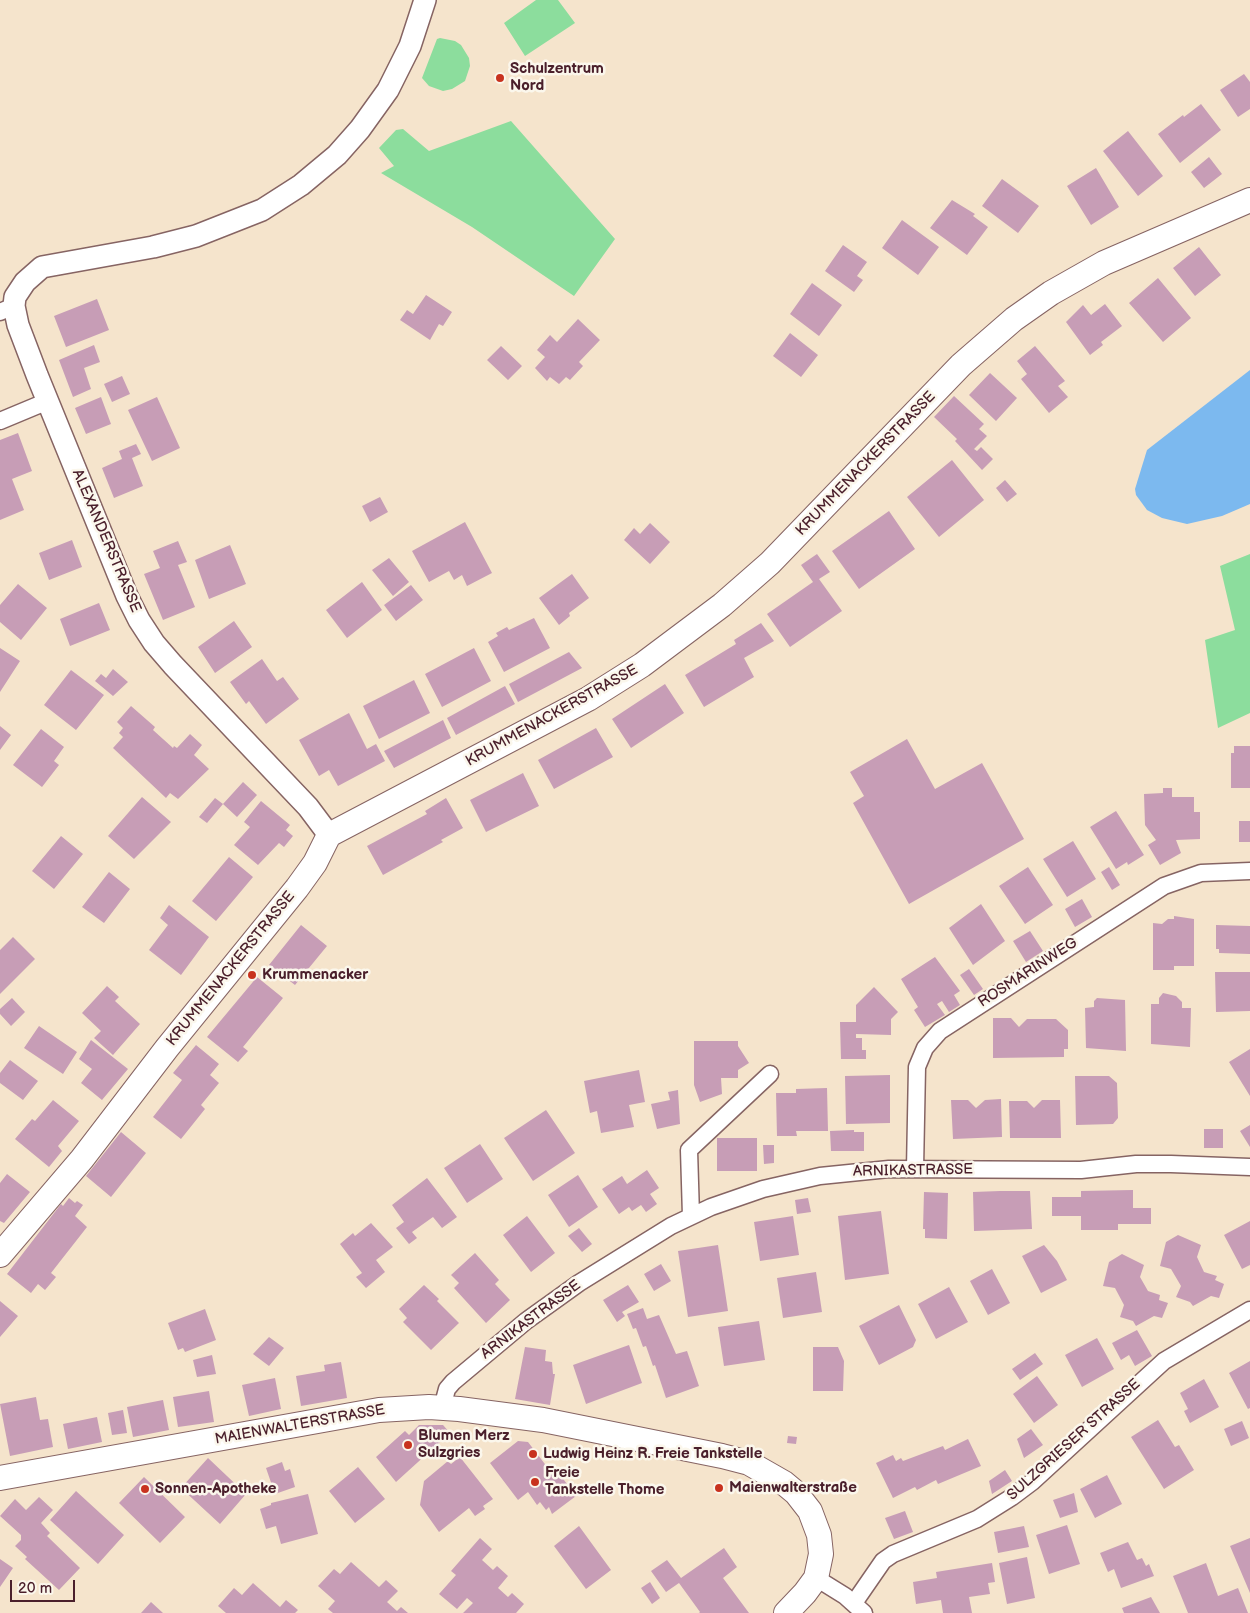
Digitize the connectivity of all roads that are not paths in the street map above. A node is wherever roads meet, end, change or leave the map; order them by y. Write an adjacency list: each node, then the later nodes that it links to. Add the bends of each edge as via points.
1 (425, 0): 3 (street, via 404,59 378,104 337,155 301,185 262,210 196,236 42,268 24,282)
2 (1250, 200): 6 (main road, KRUMMENACKERSTRASSE, via 1104,263 1014,319 961,365 764,569 710,615 642,665 588,699)
3 (7, 309): 4 (street, ALEXANDERSTRASSE, via 18,325)
4 (48, 401): 5 (street); 6 (street, ALEXANDERSTRASSE, via 127,596 146,631 173,665 308,806)
5 (0, 421)
6 (329, 835): 12 (main road, KRUMMENACKERSTRASSE, via 297,888 82,1159)
7 (1250, 871): 10 (street, ROSMARINWEG, via 1201,873 1164,886 940,1031 925,1048 918,1067)
8 (770, 1074): 11 (street, via 689,1150)
9 (1250, 1168): 10 (street, ARNIKASTRASSE, via 1136,1164 1081,1170)
10 (916, 1169): 11 (street, ARNIKASTRASSE, via 866,1170 805,1178 745,1195)
11 (691, 1216): 14 (street, ARNIKASTRASSE, via 593,1273 526,1321 453,1382 447,1389)
12 (0, 1255)
13 (1250, 1310): 17 (street, SULZGRIESER STRASSE, via 1164,1361 1017,1494 977,1519 888,1557 878,1567)
14 (442, 1408): 15 (main road, MAIENWALTERSTRASSE, via 362,1412); 16 (main road, MAIENWALTERSTRASSE, via 494,1412 592,1429 749,1464 796,1492 810,1511 821,1544 821,1562)
15 (0, 1478)
16 (816, 1578): 17 (street); 18 (main road)
17 (859, 1608)
18 (786, 1613)

